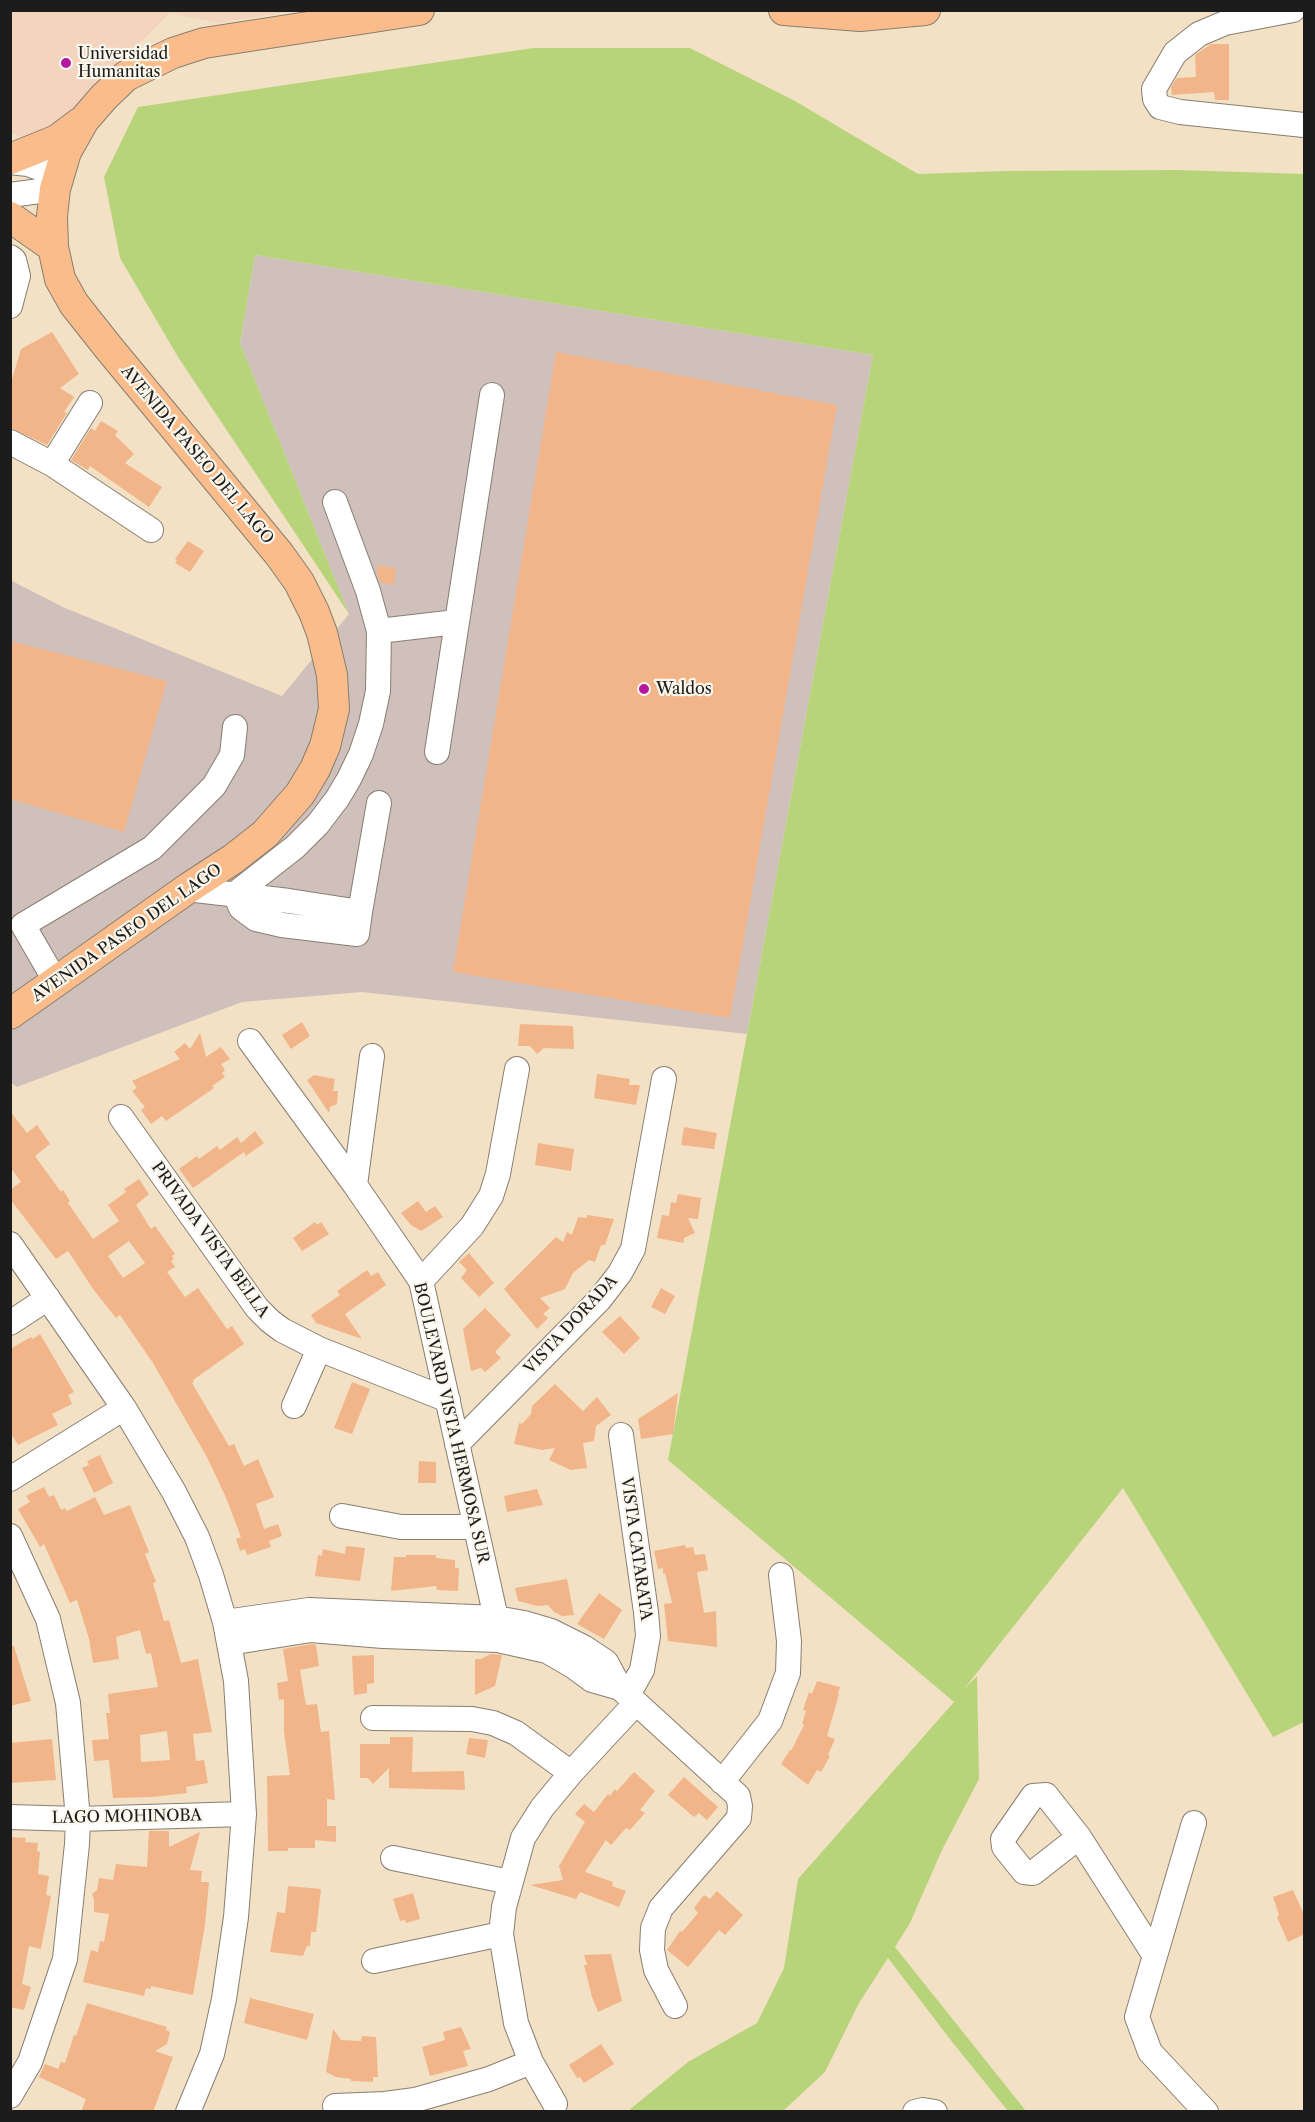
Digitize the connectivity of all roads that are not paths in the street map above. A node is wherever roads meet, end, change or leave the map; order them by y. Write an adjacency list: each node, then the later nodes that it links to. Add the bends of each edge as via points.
1 (419, 10): 6 (main road, via 204,43 173,52 126,76 84,120)
2 (784, 10): 3 (main road, via 860,16)
3 (925, 10)
4 (1293, 10): 5 (street, via 1225,23 1198,34 1175,53 1154,89 1155,99 1161,107 1180,112)
5 (1305, 125)
6 (27, 161): 7 (street); 7 (main road, AVENIDA PASEO DEL LAGO, via 52,216)
7 (21, 213): 21 (main road, AVENIDA PASEO DEL LAGO, via 75,304 279,554 299,582 322,633 332,675 334,709 315,769 300,794 265,834)
8 (10, 257): 9 (street, via 18,276)
9 (10, 306)
10 (492, 395): 16 (street)
11 (90, 403): 13 (street)
12 (10, 442): 13 (street)
13 (52, 465): 15 (street)
14 (335, 502): 17 (street)
15 (151, 530)
16 (456, 622): 17 (street); 19 (street)
17 (379, 631): 22 (street, via 378,691 371,724 350,779 318,824)
18 (235, 727): 23 (street, via 232,755 214,786 152,848 23,925)
19 (436, 752)
20 (379, 803): 22 (street, via 360,912)
21 (187, 889): 22 (street); 23 (main road, AVENIDA PASEO DEL LAGO)
22 (235, 894)
23 (56, 982): 24 (main road, AVENIDA PASEO DEL LAGO)
24 (10, 1014)
25 (250, 1041): 30 (street, BOULEVARD VISTA HERMOSA SUR)
26 (372, 1056): 30 (street)
27 (518, 1070): 32 (street, via 491,1196 472,1226)
28 (664, 1078): 40 (street, VISTA DORADA, via 633,1249 620,1273 600,1299)
29 (121, 1117): 35 (street, PRIVADA VISTA BELLA, via 257,1308 282,1330)
30 (355, 1185): 32 (street, BOULEVARD VISTA HERMOSA SUR)
31 (10, 1244): 33 (street)
32 (421, 1281): 36 (street, BOULEVARD VISTA HERMOSA SUR)
33 (48, 1298): 34 (street); 38 (street)
34 (10, 1323)
35 (319, 1348): 36 (street, PRIVADA VISTA BELLA); 37 (street)
36 (448, 1400): 40 (street, BOULEVARD VISTA HERMOSA SUR)
37 (294, 1406)
38 (124, 1408): 41 (street); 47 (street, via 197,1537)
39 (621, 1435): 48 (street, VISTA CATARATA, via 648,1636 642,1670)
40 (457, 1444): 43 (street, BOULEVARD VISTA HERMOSA SUR)
41 (10, 1479)
42 (342, 1516): 43 (street, via 401,1527)
43 (475, 1527): 46 (street, BOULEVARD VISTA HERMOSA SUR)
44 (10, 1536): 54 (street, via 48,1619 68,1703)
45 (781, 1575): 51 (street, via 789,1641 788,1673 770,1720)
46 (497, 1629): 47 (street, via 384,1625 309,1610); 48 (street, via 524,1623 585,1648 606,1662)
47 (227, 1632): 52 (street, via 236,1681)
48 (628, 1695): 50 (street, VISTA CATARATA); 51 (street)
49 (373, 1718): 50 (street, via 472,1719 493,1723 516,1733)
50 (571, 1773): 58 (street, VISTA CATARATA, via 523,1838)
51 (722, 1782): 62 (street, via 738,1796 739,1818 661,1908 653,1928 656,1970)
52 (244, 1815): 54 (street, LAGO MOHINOBA); 67 (street, via 236,1917 224,2000 212,2054)
53 (10, 1817): 54 (street, LAGO MOHINOBA)
54 (78, 1819): 64 (street, via 65,1959 30,2062)
55 (1194, 1823): 60 (street)
56 (1079, 1837): 60 (street)
57 (393, 1858): 58 (street)
58 (510, 1882): 59 (street, VISTA CATARATA)
59 (501, 1934): 61 (street); 63 (street, VISTA CATARATA, via 516,2023)
60 (1155, 1956): 70 (street, via 1137,2017 1150,2052)
61 (374, 1961)
62 (675, 2006)
63 (531, 2062): 65 (street, VISTA CATARATA); 66 (street, via 489,2079 415,2100)
64 (10, 2096)
65 (555, 2104)
66 (335, 2106)
67 (188, 2112)
68 (915, 2112): 69 (street)
69 (935, 2112)
70 (1206, 2112)

